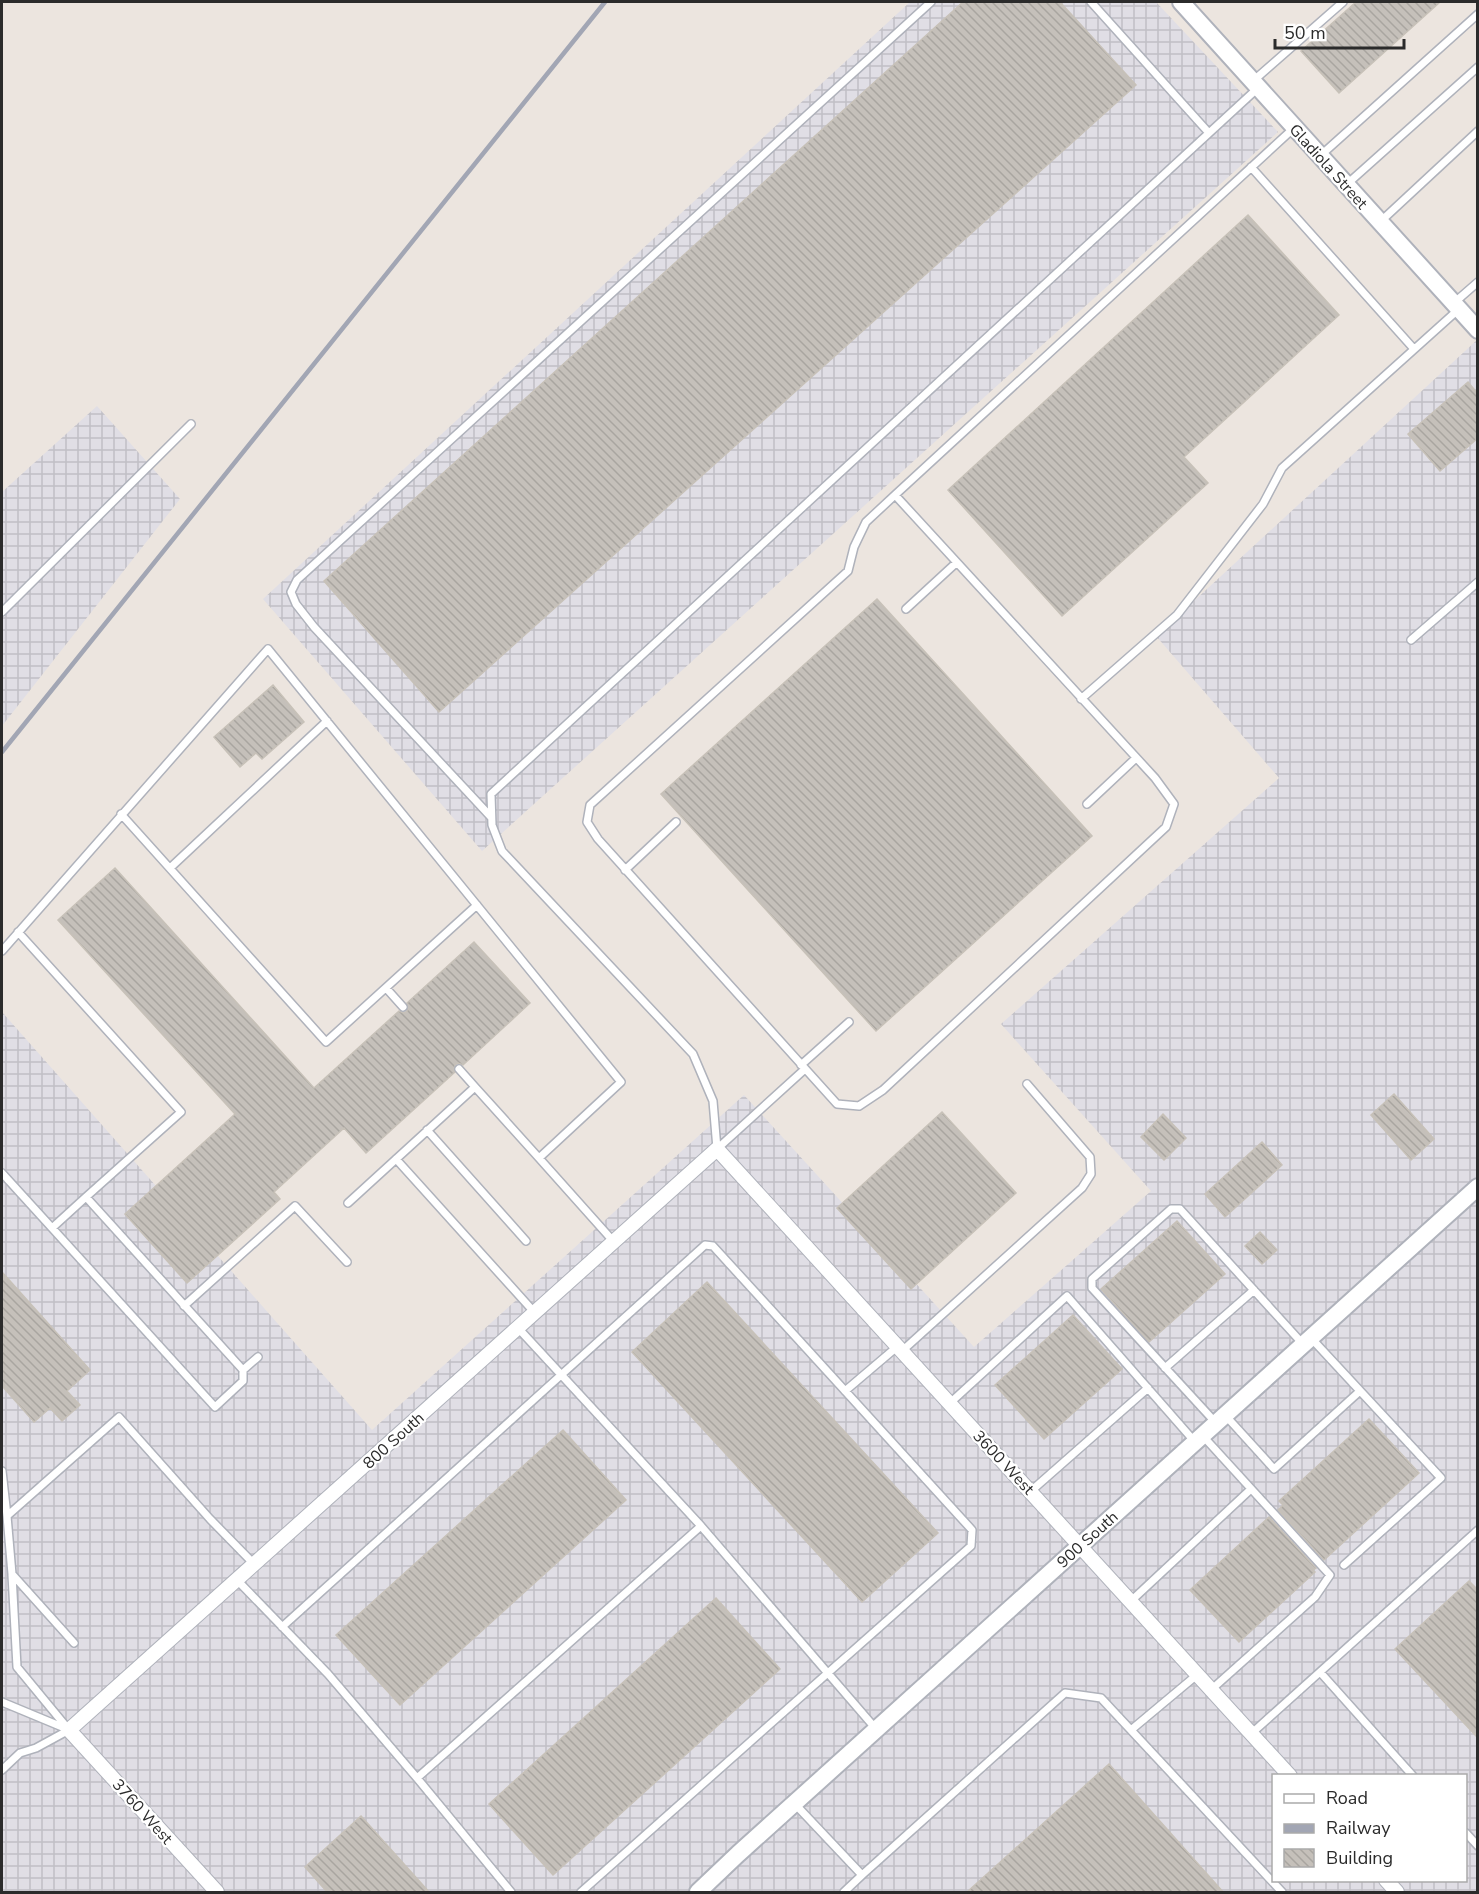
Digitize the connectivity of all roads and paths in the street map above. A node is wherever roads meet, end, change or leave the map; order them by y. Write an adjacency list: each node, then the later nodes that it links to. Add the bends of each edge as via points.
1 (931, 2): 31 (lane, via 297,580 291,592 314,627)
2 (1091, 2): 10 (lane)
3 (1181, 2): 7 (street, Gladiola Street)
4 (1343, 2): 7 (lane)
5 (1478, 14): 11 (lane)
6 (1478, 67): 13 (lane)
7 (1256, 84): 8 (street, Gladiola Street); 10 (lane)
8 (1295, 127): 11 (street, Gladiola Street); 12 (lane)
9 (1478, 131): 14 (lane)
10 (1209, 133): 31 (lane, via 491,794)
11 (1320, 156): 13 (street, Gladiola Street)
12 (1251, 167): 18 (lane); 20 (lane)
13 (1346, 184): 14 (street, Gladiola Street)
14 (1380, 222): 16 (street, Gladiola Street)
15 (1478, 282): 16 (lane)
16 (1456, 306): 17 (street, Gladiola Street); 18 (lane)
17 (1478, 330)
18 (1414, 349): 26 (lane, via 1282,468 1263,504 1177,615)
19 (191, 424): 24 (lane)
20 (895, 495): 21 (lane); 34 (lane, via 866,522 848,570 590,805 587,822)
21 (956, 563): 23 (lane); 26 (lane)
22 (1478, 582): 25 (lane)
23 (906, 609)
24 (2, 612)
25 (1411, 639)
26 (1082, 699): 28 (lane)
27 (327, 721): 30 (lane, via 268,649); 33 (lane); 35 (lane)
28 (1136, 758): 29 (lane); 41 (lane, via 1174,804 1166,827 883,1090 859,1106 837,1104)
29 (1087, 804)
30 (121, 814): 33 (lane); 36 (lane)
31 (492, 817): 46 (lane, via 502,851 693,1054 712,1101)
32 (676, 822): 34 (lane)
33 (170, 868): 38 (lane, via 326,1042)
34 (625, 870): 41 (lane)
35 (477, 905): 38 (lane); 47 (lane, via 621,1082)
36 (18, 932): 37 (lane); 51 (lane, via 181,1112)
37 (2, 951)
38 (386, 988): 39 (lane)
39 (403, 1007)
40 (849, 1022): 41 (lane)
41 (803, 1067): 46 (lane)
42 (459, 1069): 44 (lane)
43 (1027, 1084): 62 (lane, via 1090,1157 1091,1174 1082,1188)
44 (475, 1087): 45 (lane); 47 (lane)
45 (427, 1131): 48 (lane); 54 (lane)
46 (717, 1149): 55 (street, 800 South); 62 (street, 3600 West)
47 (538, 1158): 55 (lane)
48 (396, 1159): 52 (lane); 59 (lane)
49 (2, 1173): 53 (lane)
50 (1478, 1187): 61 (street, 900 South)
51 (86, 1197): 53 (lane); 58 (lane)
52 (348, 1203)
53 (51, 1228): 65 (lane, via 215,1407 243,1382)
54 (526, 1241)
55 (614, 1242): 59 (street, 800 South)
56 (347, 1263): 58 (lane, via 295,1206)
57 (1254, 1290): 61 (lane); 64 (lane); 64 (lane, via 1180,1209 1171,1209 1090,1283)
58 (184, 1306): 65 (lane)
59 (535, 1313): 60 (street, 800 South)
60 (518, 1328): 66 (lane); 80 (street, 800 South)
61 (1307, 1341): 69 (lane); 71 (street, 900 South)
62 (900, 1348): 68 (lane); 70 (street, 3600 West)
63 (258, 1357): 65 (lane)
64 (1165, 1368): 71 (lane)
65 (243, 1370)
66 (561, 1376): 68 (lane, via 705,1245 713,1246); 77 (lane); 85 (lane)
67 (1148, 1388): 70 (lane, via 1067,1296); 72 (lane); 75 (lane)
68 (845, 1391): 88 (lane, via 972,1530 971,1546)
69 (1360, 1391): 71 (lane, via 1274,1469); 81 (lane, via 1441,1478)
70 (950, 1403): 75 (street, 3600 West)
71 (1220, 1419): 72 (street, 900 South)
72 (1199, 1438): 74 (lane); 79 (street, 900 South)
73 (2, 1471): 76 (lane)
74 (1251, 1489): 84 (lane); 90 (lane, via 1330,1575 1315,1597)
75 (1031, 1491): 79 (street, 3600 West)
76 (7, 1516): 80 (lane, via 119,1417); 82 (lane)
77 (701, 1526): 88 (lane); 99 (lane)
78 (1478, 1530): 87 (lane)
79 (1081, 1545): 84 (street, 3600 West); 92 (street, 900 South)
80 (254, 1564): 83 (street, 800 South)
81 (1344, 1565)
82 (12, 1574): 86 (lane); 93 (lane, via 17,1667)
83 (237, 1580): 85 (lane); 93 (street, 800 South)
84 (1131, 1601): 89 (street, 3600 West)
85 (282, 1627): 99 (lane)
86 (74, 1643)
87 (1320, 1672): 95 (lane); 98 (lane)
88 (828, 1673): 92 (lane); 106 (lane)
89 (1198, 1674): 90 (street, 3600 West); 94 (lane)
90 (1212, 1689): 95 (street, 3600 West)
91 (2, 1702): 93 (lane)
92 (876, 1729): 100 (street, 900 South)
93 (69, 1730): 96 (lane, via 20,1754); 104 (street, 3760 West)
94 (1131, 1730): 103 (lane, via 1101,1698 1065,1693); 109 (lane)
95 (1252, 1733): 97 (street, 3600 West)
96 (2, 1770)
97 (1288, 1774)
98 (1411, 1774)
99 (417, 1778): 105 (lane)
100 (794, 1803): 103 (lane); 107 (street, 900 South)
101 (1467, 1834): 102 (lane)
102 (1478, 1846)
103 (862, 1875): 108 (lane)
104 (217, 1893)
105 (511, 1893)
106 (582, 1893)
107 (699, 1893)
108 (844, 1893)
109 (1282, 1893)

